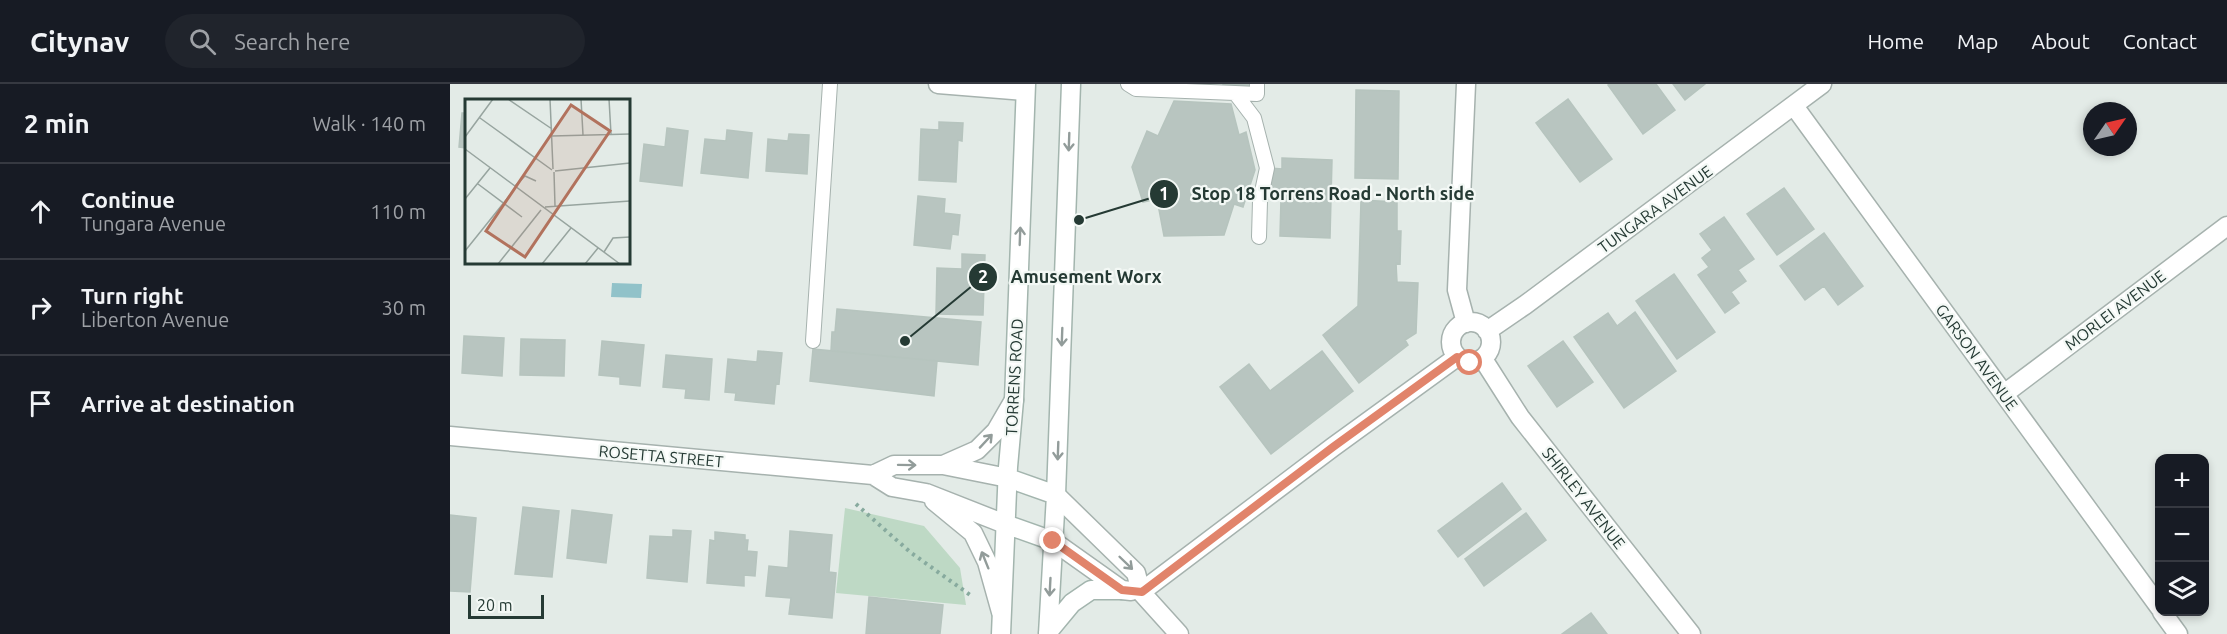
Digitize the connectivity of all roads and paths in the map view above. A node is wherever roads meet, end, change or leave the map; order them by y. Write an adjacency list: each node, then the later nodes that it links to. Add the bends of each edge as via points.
1 (831, 84): 15 (lane)
2 (938, 84): 8 (street)
3 (1071, 84): 25 (street, one-way to 25)
4 (1128, 84): 9 (lane, via 1136,89)
5 (1257, 84): 9 (lane, via 1257,94)
6 (1466, 84): 13 (street, via 1457,290)
7 (1822, 84): 10 (street, TUNGARA AVENUE)
8 (1025, 88): 19 (street, TORRENS ROAD, one-way to 8)
9 (1234, 93): 12 (lane, via 1254,118 1267,168 1260,201)
10 (1794, 106): 14 (street, TUNGARA AVENUE); 18 (street, GARSON AVENUE)
11 (2227, 226): 18 (street, MORLEI AVENUE)
12 (1259, 237)
13 (1466, 322): 14 (street, via 1478,323); 16 (street, via 1452,334 1451,347)
14 (1487, 331): 17 (street, via 1490,349)
15 (813, 341)
16 (1457, 357): 17 (street, via 1470,363); 30 (street)
17 (1483, 358): 37 (street, SHIRLEY AVENUE, via 1520,417)
18 (2004, 394): 32 (street, GARSON AVENUE)
19 (1014, 400): 21 (street, one-way to 19, via 977,450 996,431); 23 (street, TORRENS ROAD)
20 (450, 436): 22 (street, ROSETTA STREET)
21 (943, 465): 22 (street, ROSETTA STREET, one-way to 21, via 894,465); 23 (street, ROSETTA STREET)
22 (873, 475): 24 (street, ROSETTA STREET, via 892,487)
23 (1008, 478): 25 (street, ROSETTA STREET); 27 (street, TORRENS ROAD)
24 (926, 493): 27 (street, ROSETTA STREET); 34 (street, one-way to 24, via 987,562 973,533)
25 (1056, 495): 28 (street); 30 (street, one-way to 30, via 1136,573)
26 (856, 504): 31 (path, via 910,552)
27 (1005, 524): 28 (street, ROSETTA STREET); 34 (street, TORRENS ROAD)
28 (1053, 541): 29 (street, ROSETTA STREET); 35 (street, one-way to 35)
29 (1122, 590): 30 (street); 35 (street, via 1091,590 1072,603)
30 (1142, 592): 36 (street)
31 (976, 598)
32 (2155, 602)
33 (2165, 616): 38 (street, GARSON AVENUE)
34 (1002, 625)
35 (1048, 633)
36 (1179, 634)
37 (1691, 634)
38 (2178, 634)

